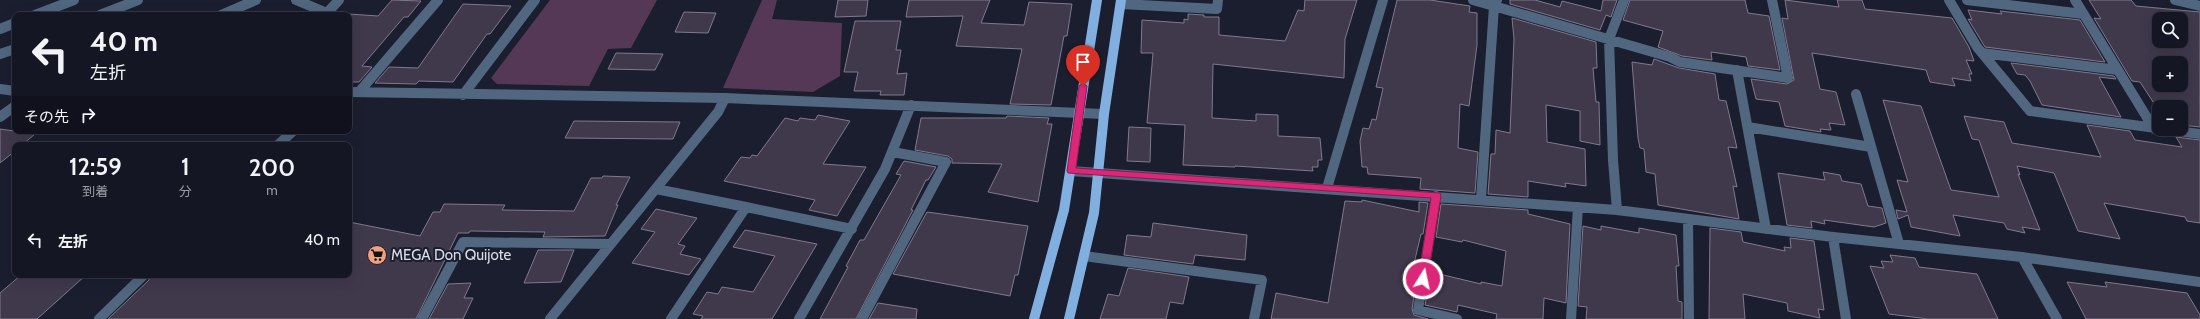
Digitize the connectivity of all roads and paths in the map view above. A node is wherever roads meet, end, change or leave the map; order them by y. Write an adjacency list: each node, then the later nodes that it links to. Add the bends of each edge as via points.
1 (74, 0): 21 (street)
2 (138, 0): 22 (street)
3 (256, 0): 23 (street)
4 (296, 0): 24 (street)
5 (339, 0): 25 (street)
6 (438, 0): 37 (street)
7 (535, 0): 39 (street)
8 (1097, 0): 43 (main road)
9 (1218, 0): 18 (street, via 1217,9)
10 (1383, 0): 57 (street)
11 (1473, 0): 19 (street)
12 (1624, 0): 29 (street)
13 (1772, 0): 33 (street, via 1788,78)
14 (1949, 0): 31 (street)
15 (1967, 0): 26 (street)
16 (2075, 0): 26 (street)
17 (2175, 0): 20 (street)
18 (1121, 2): 44 (main road)
19 (1496, 3): 29 (street); 60 (street)
20 (2200, 6)
21 (43, 12)
22 (108, 12)
23 (228, 12)
24 (322, 12)
25 (328, 12)
26 (2083, 14): 34 (street)
27 (12, 24): 28 (street)
28 (0, 29)
29 (1609, 39): 33 (street, via 1680,62); 63 (street)
30 (12, 49): 32 (street)
31 (1982, 53): 34 (street); 48 (street, via 2030,112)
32 (0, 54)
33 (1737, 70): 46 (street)
34 (2118, 70): 47 (street)
35 (0, 89): 36 (street)
36 (12, 91)
37 (354, 92): 39 (street)
38 (1856, 94): 53 (street)
39 (463, 95): 40 (street)
40 (725, 98): 41 (street); 58 (street, via 718,112)
41 (911, 105): 43 (street); 54 (street)
42 (12, 108): 45 (street)
43 (1079, 113): 44 (street); 55 (main road)
44 (1104, 114): 56 (main road)
45 (0, 117)
46 (1748, 126): 53 (street); 66 (street)
47 (2152, 126)
48 (2152, 129)
49 (290, 134): 52 (street)
50 (2188, 134): 51 (street)
51 (2199, 136)
52 (281, 142)
53 (1871, 147): 69 (street)
54 (893, 152): 65 (street); 79 (street, via 946,162)
55 (1071, 171): 56 (street); 80 (main road, via 1064,210)
56 (1098, 173): 57 (street); 70 (main road, via 1094,213)
57 (1327, 188): 59 (street)
58 (656, 189): 61 (street); 68 (street)
59 (1436, 196): 60 (street); 83 (street, via 1418,310)
60 (1481, 199): 62 (street)
61 (746, 207): 65 (street); 77 (street)
62 (1578, 207): 63 (street); 84 (street)
63 (1616, 210): 64 (street)
64 (1688, 219): 66 (street); 85 (street)
65 (852, 229): 78 (street)
66 (1766, 229): 67 (street)
67 (1833, 237): 69 (street); 86 (street)
68 (611, 244): 75 (street, via 463,242); 76 (street)
69 (1899, 244): 71 (street)
70 (1084, 256): 81 (main road); 82 (street, via 1262,280)
71 (2022, 257): 73 (street); 87 (street)
72 (141, 278): 74 (street)
73 (2200, 282)
74 (99, 319)
75 (422, 319)
76 (550, 319)
77 (671, 319)
78 (799, 319)
79 (862, 319)
80 (1034, 319)
81 (1069, 319)
82 (1254, 319)
83 (1457, 319)
84 (1571, 319)
85 (1689, 319)
86 (1846, 319)
87 (2057, 319)

